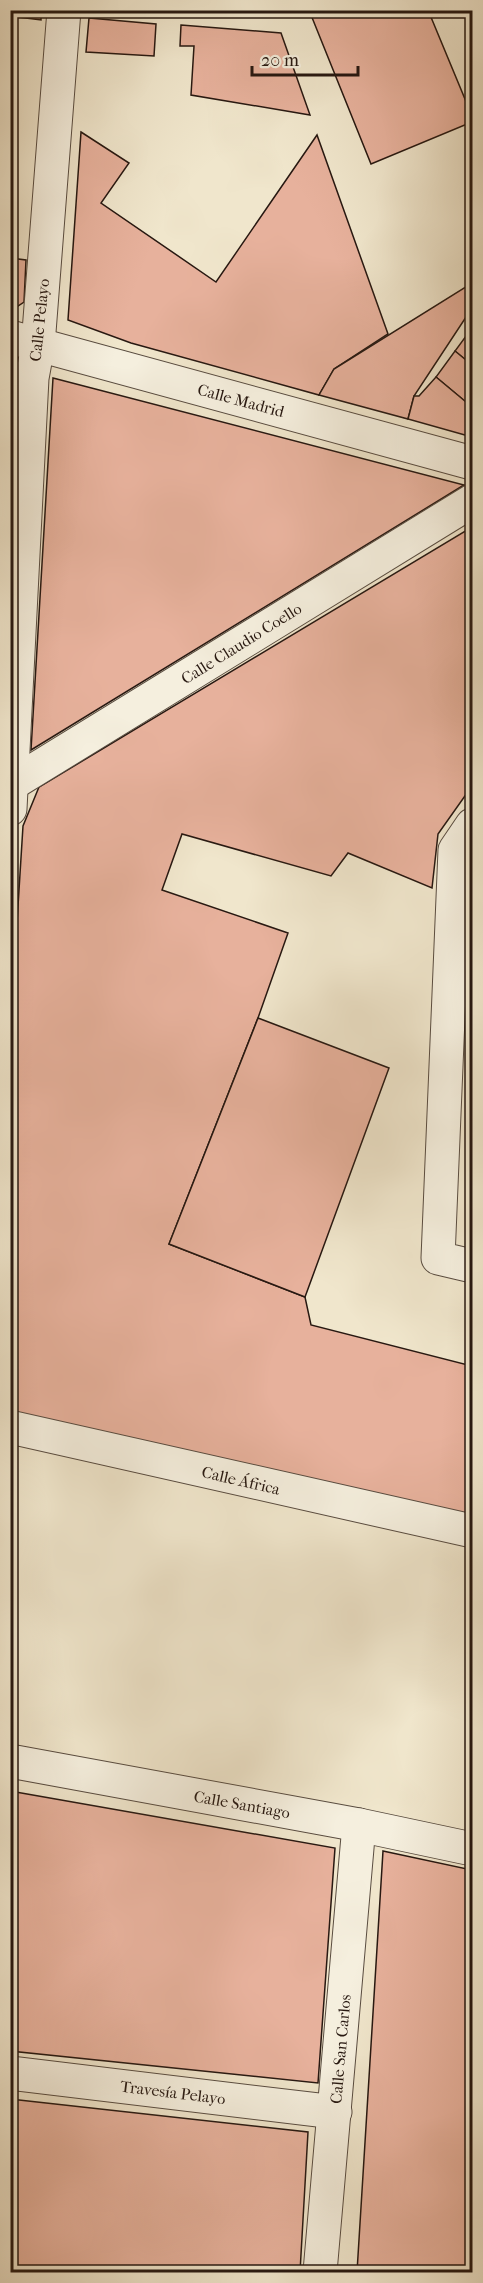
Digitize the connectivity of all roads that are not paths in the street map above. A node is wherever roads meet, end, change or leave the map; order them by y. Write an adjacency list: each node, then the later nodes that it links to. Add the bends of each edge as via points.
1 (64, 10): 2 (street, Calle Pelayo)
2 (24, 341): 3 (street, Calle Madrid); 5 (street, Calle Pelayo, via 32,378)
3 (472, 464)
4 (472, 501): 5 (street, Calle Claudio Coello)
5 (11, 793)
6 (472, 825): 7 (street, via 455,850 438,1258)
7 (472, 1266)
8 (10, 1427): 9 (street, Calle África)
9 (472, 1532)
10 (10, 1761): 11 (street, Calle Santiago)
11 (359, 1825): 12 (street, Calle Santiago); 14 (street, Calle San Carlos)
12 (472, 1849)
13 (10, 2073): 14 (street, Travesía Pelayo)
14 (335, 2112): 15 (street, Calle San Carlos)
15 (320, 2272)

